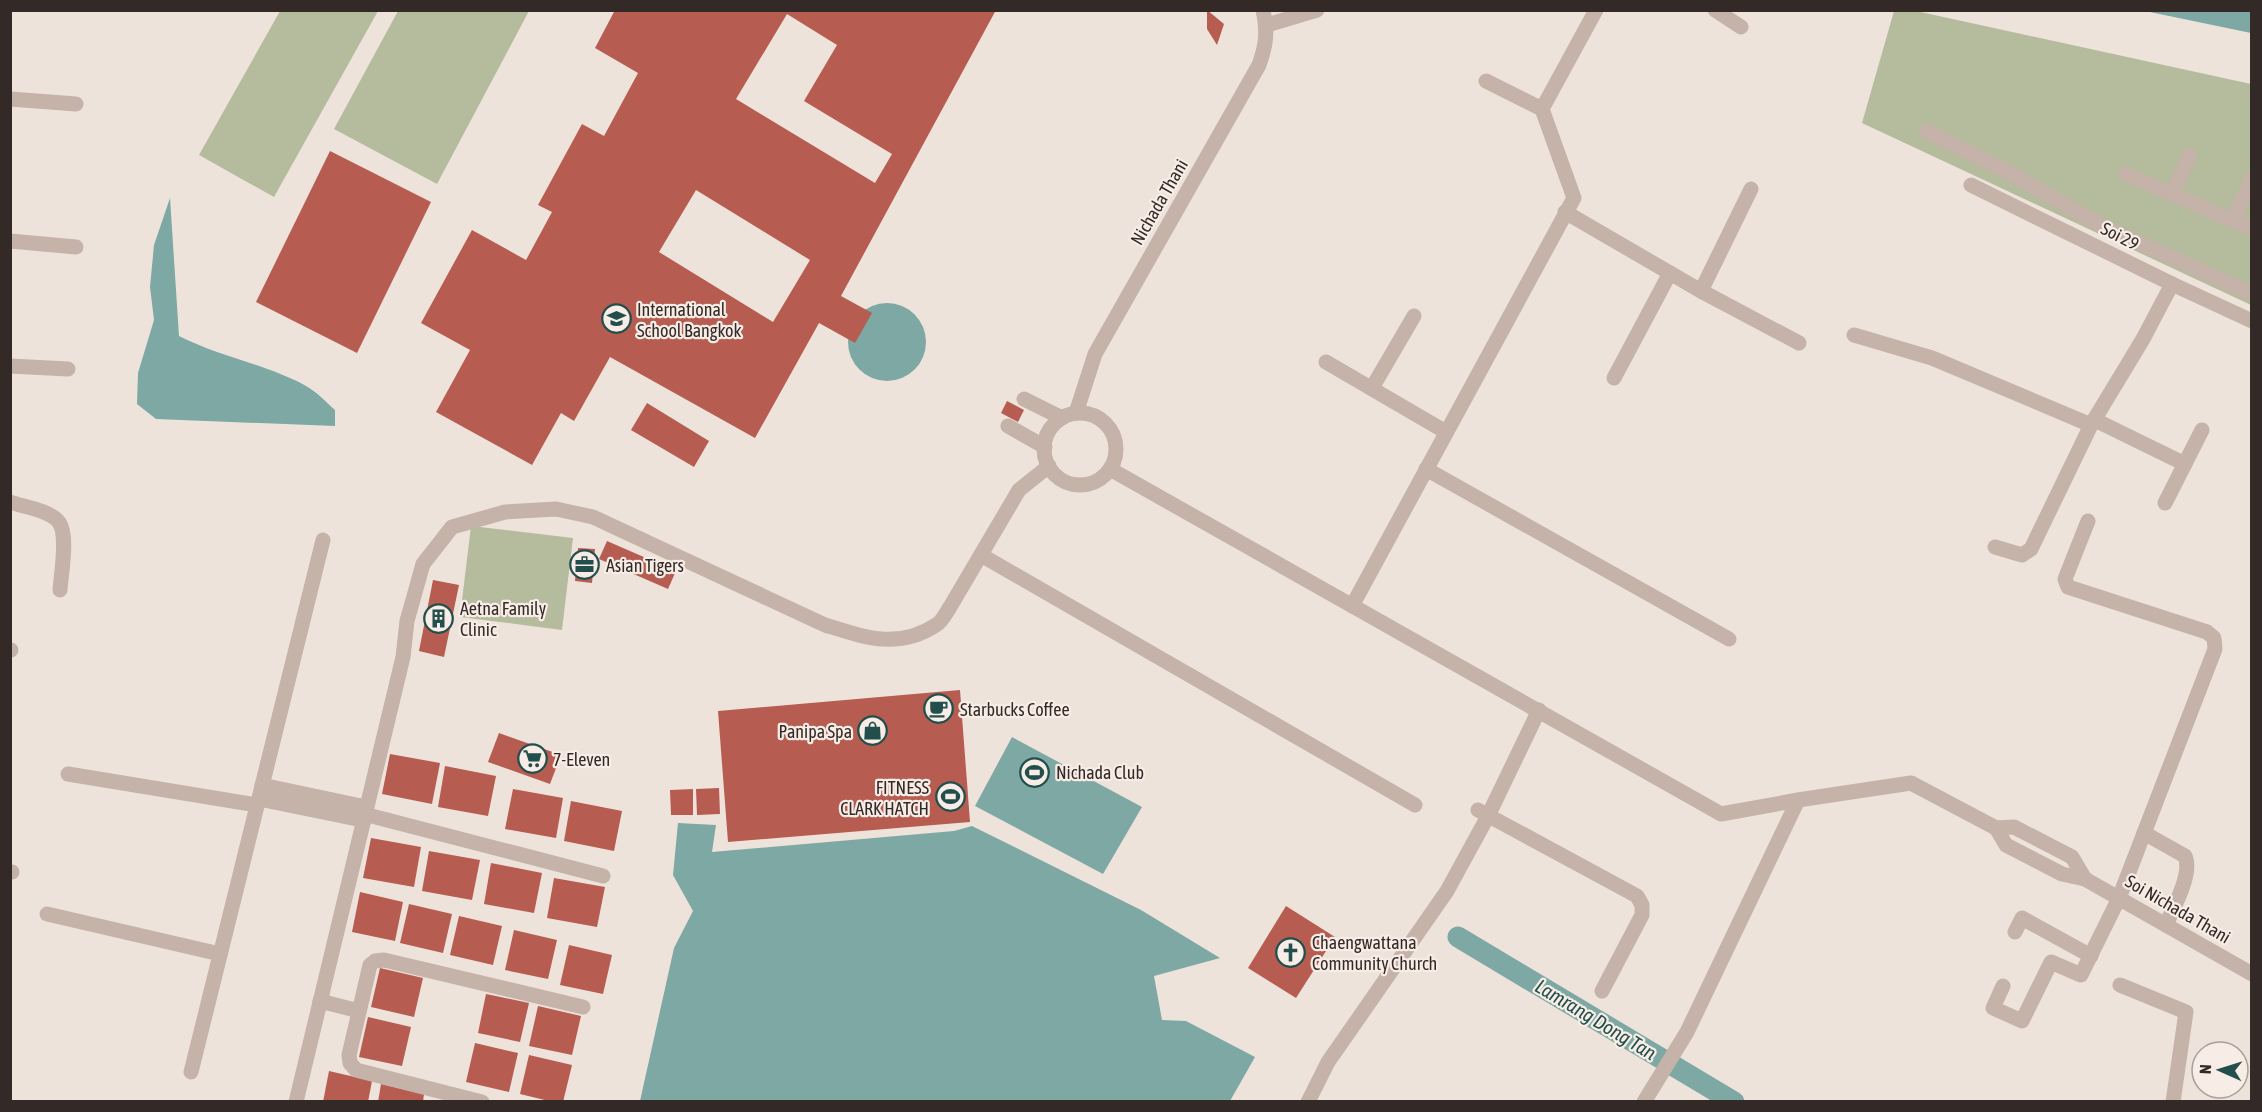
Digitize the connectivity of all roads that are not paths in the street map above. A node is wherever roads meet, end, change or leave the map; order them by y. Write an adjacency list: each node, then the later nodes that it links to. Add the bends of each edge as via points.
1 (1317, 10): 4 (street)
2 (1596, 10): 9 (street)
3 (1715, 10): 5 (street)
4 (1265, 18): 36 (street, Nichada Thani, via 1266,46 1259,65 1095,354)
5 (1742, 27)
6 (1486, 81): 9 (street)
7 (10, 99): 8 (street)
8 (76, 104)
9 (1542, 109): 17 (street, via 1574,198)
10 (1926, 131): 25 (street, via 2102,226)
11 (2190, 155): 16 (street)
12 (2126, 174): 16 (street)
13 (2252, 178): 18 (street)
14 (1971, 184): 23 (street, Soi 29)
15 (1751, 189): 24 (street)
16 (2172, 194): 18 (street)
17 (1565, 212): 22 (street); 40 (street)
18 (2233, 221): 19 (street)
19 (2252, 229)
20 (10, 241): 21 (street)
21 (76, 247)
22 (1671, 273): 24 (street); 33 (street)
23 (2172, 284): 27 (street, Soi 29); 37 (street)
24 (1701, 291): 29 (street)
25 (2252, 294)
26 (1414, 316): 34 (street)
27 (2252, 321)
28 (1854, 335): 37 (street, via 1932,358)
29 (1799, 343)
30 (1326, 362): 34 (street)
31 (10, 366): 32 (street)
32 (68, 369)
33 (1614, 378)
34 (1372, 388): 40 (street)
35 (1024, 399): 36 (street)
36 (1069, 415): 41 (street, via 1050,429); 44 (street, via 1096,416 1107,424 1116,453)
37 (2093, 422): 42 (street); 50 (street, via 2031,549 2022,555)
38 (1008, 426): 41 (street)
39 (2202, 430): 42 (street)
40 (1446, 432): 45 (street)
41 (1045, 447): 43 (street)
42 (2185, 464): 47 (street)
43 (1049, 466): 44 (street, via 1060,479 1077,485 1100,479); 51 (street, via 1019,490)
44 (1110, 469): 53 (street)
45 (1426, 469): 53 (street); 54 (street)
46 (10, 502): 52 (street, via 57,519 62,526)
47 (2165, 503)
48 (2088, 521): 62 (street, via 2065,579 2068,587 2207,632 2214,638 2215,649)
49 (323, 540): 57 (street)
50 (1995, 547)
51 (981, 555): 59 (street); 61 (street, via 938,624 886,641 825,625 593,517 556,509 505,512 452,527 423,564)
52 (60, 590)
53 (1353, 606): 55 (street)
54 (1730, 639)
55 (1539, 710): 58 (street, via 1721,814); 60 (street)
56 (68, 774): 57 (street)
57 (259, 796): 61 (street); 68 (street)
58 (1798, 800): 64 (street, Soi Nichada Thani, via 1911,783 1996,828 2006,845); 81 (street, via 1687,1032)
59 (1415, 805)
60 (1483, 813): 73 (street, via 1637,896 1642,915); 80 (street, via 1447,891 1328,1062)
61 (364, 814): 63 (street); 74 (street)
62 (2144, 833): 64 (street); 66 (street, via 2185,856 2187,862 2188,873)
63 (603, 876)
64 (2119, 898): 66 (street, Soi Nichada Thani); 69 (street)
65 (47, 915): 68 (street)
66 (2166, 925): 70 (street, Soi Nichada Thani)
67 (2015, 932): 69 (street, via 2022,918)
68 (220, 954): 77 (street)
69 (2091, 956): 72 (street, via 2081,975 2051,962 2022,1021 1993,1008)
70 (2252, 974)
71 (2121, 985): 82 (street, via 2186,1012)
72 (2003, 986)
73 (1602, 991)
74 (320, 1001): 76 (street); 78 (street)
75 (582, 1007): 76 (street, via 384,960 370,965)
76 (359, 1011): 79 (street, via 349,1055 357,1070)
77 (191, 1072)
78 (296, 1101)
79 (482, 1101)
80 (1308, 1101)
81 (1644, 1101)
82 (2173, 1101)

